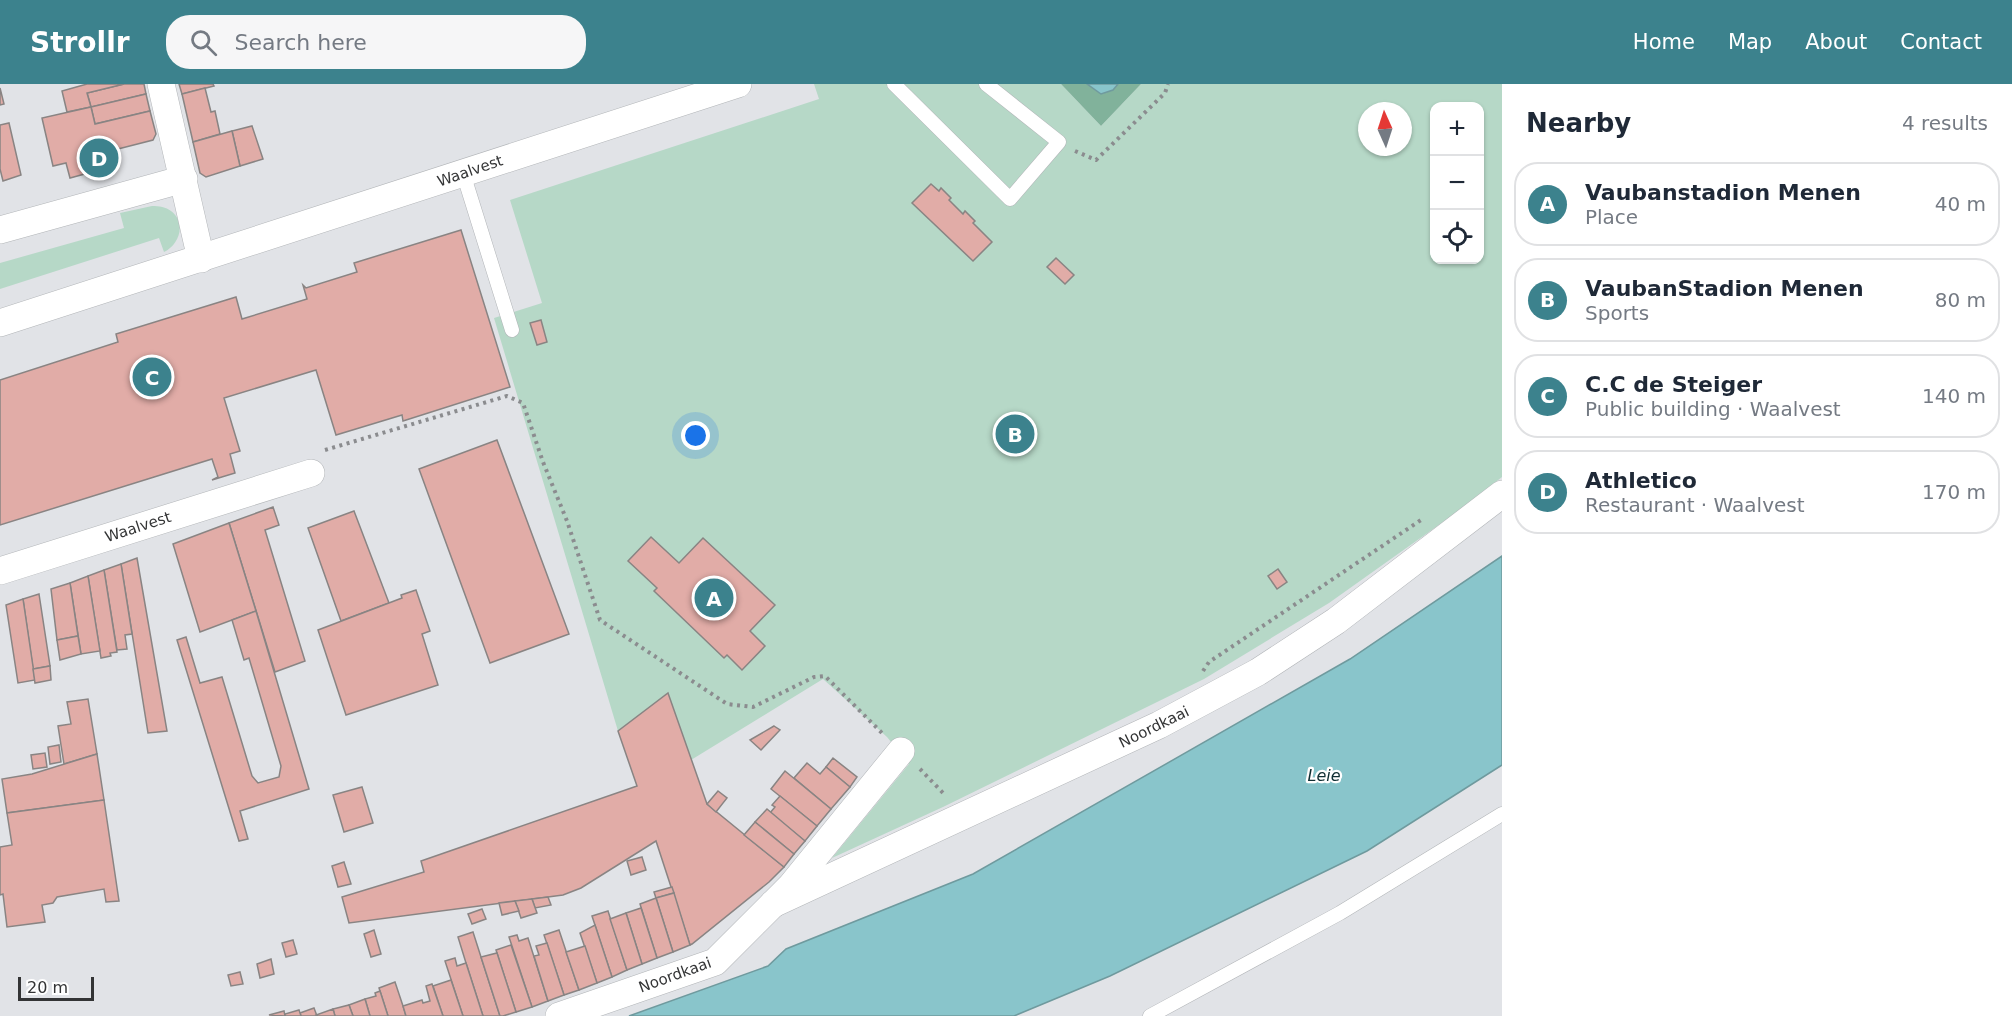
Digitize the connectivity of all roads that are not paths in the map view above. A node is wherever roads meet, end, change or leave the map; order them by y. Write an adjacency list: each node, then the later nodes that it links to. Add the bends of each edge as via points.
1 (161, 84): 6 (street)
2 (738, 84): 5 (street, Waalvest)
3 (894, 84): 4 (lane, via 1010,199 1059,142)
4 (986, 84)
5 (463, 173): 8 (street, Waalvest); 10 (lane)
6 (184, 179): 7 (street); 8 (street)
7 (0, 230)
8 (201, 259): 9 (street, Waalvest)
9 (0, 322)
10 (512, 330)
11 (311, 472): 13 (street, Waalvest)
12 (1502, 494): 16 (street, Noordkaai, via 1336,621 1258,672 1159,725)
13 (0, 571)
14 (901, 751): 16 (street, Noordkaai)
15 (1502, 814): 18 (lane, via 1340,913)
16 (773, 904): 17 (street, Noordkaai, via 715,962)
17 (559, 1016)
18 (1150, 1016)

